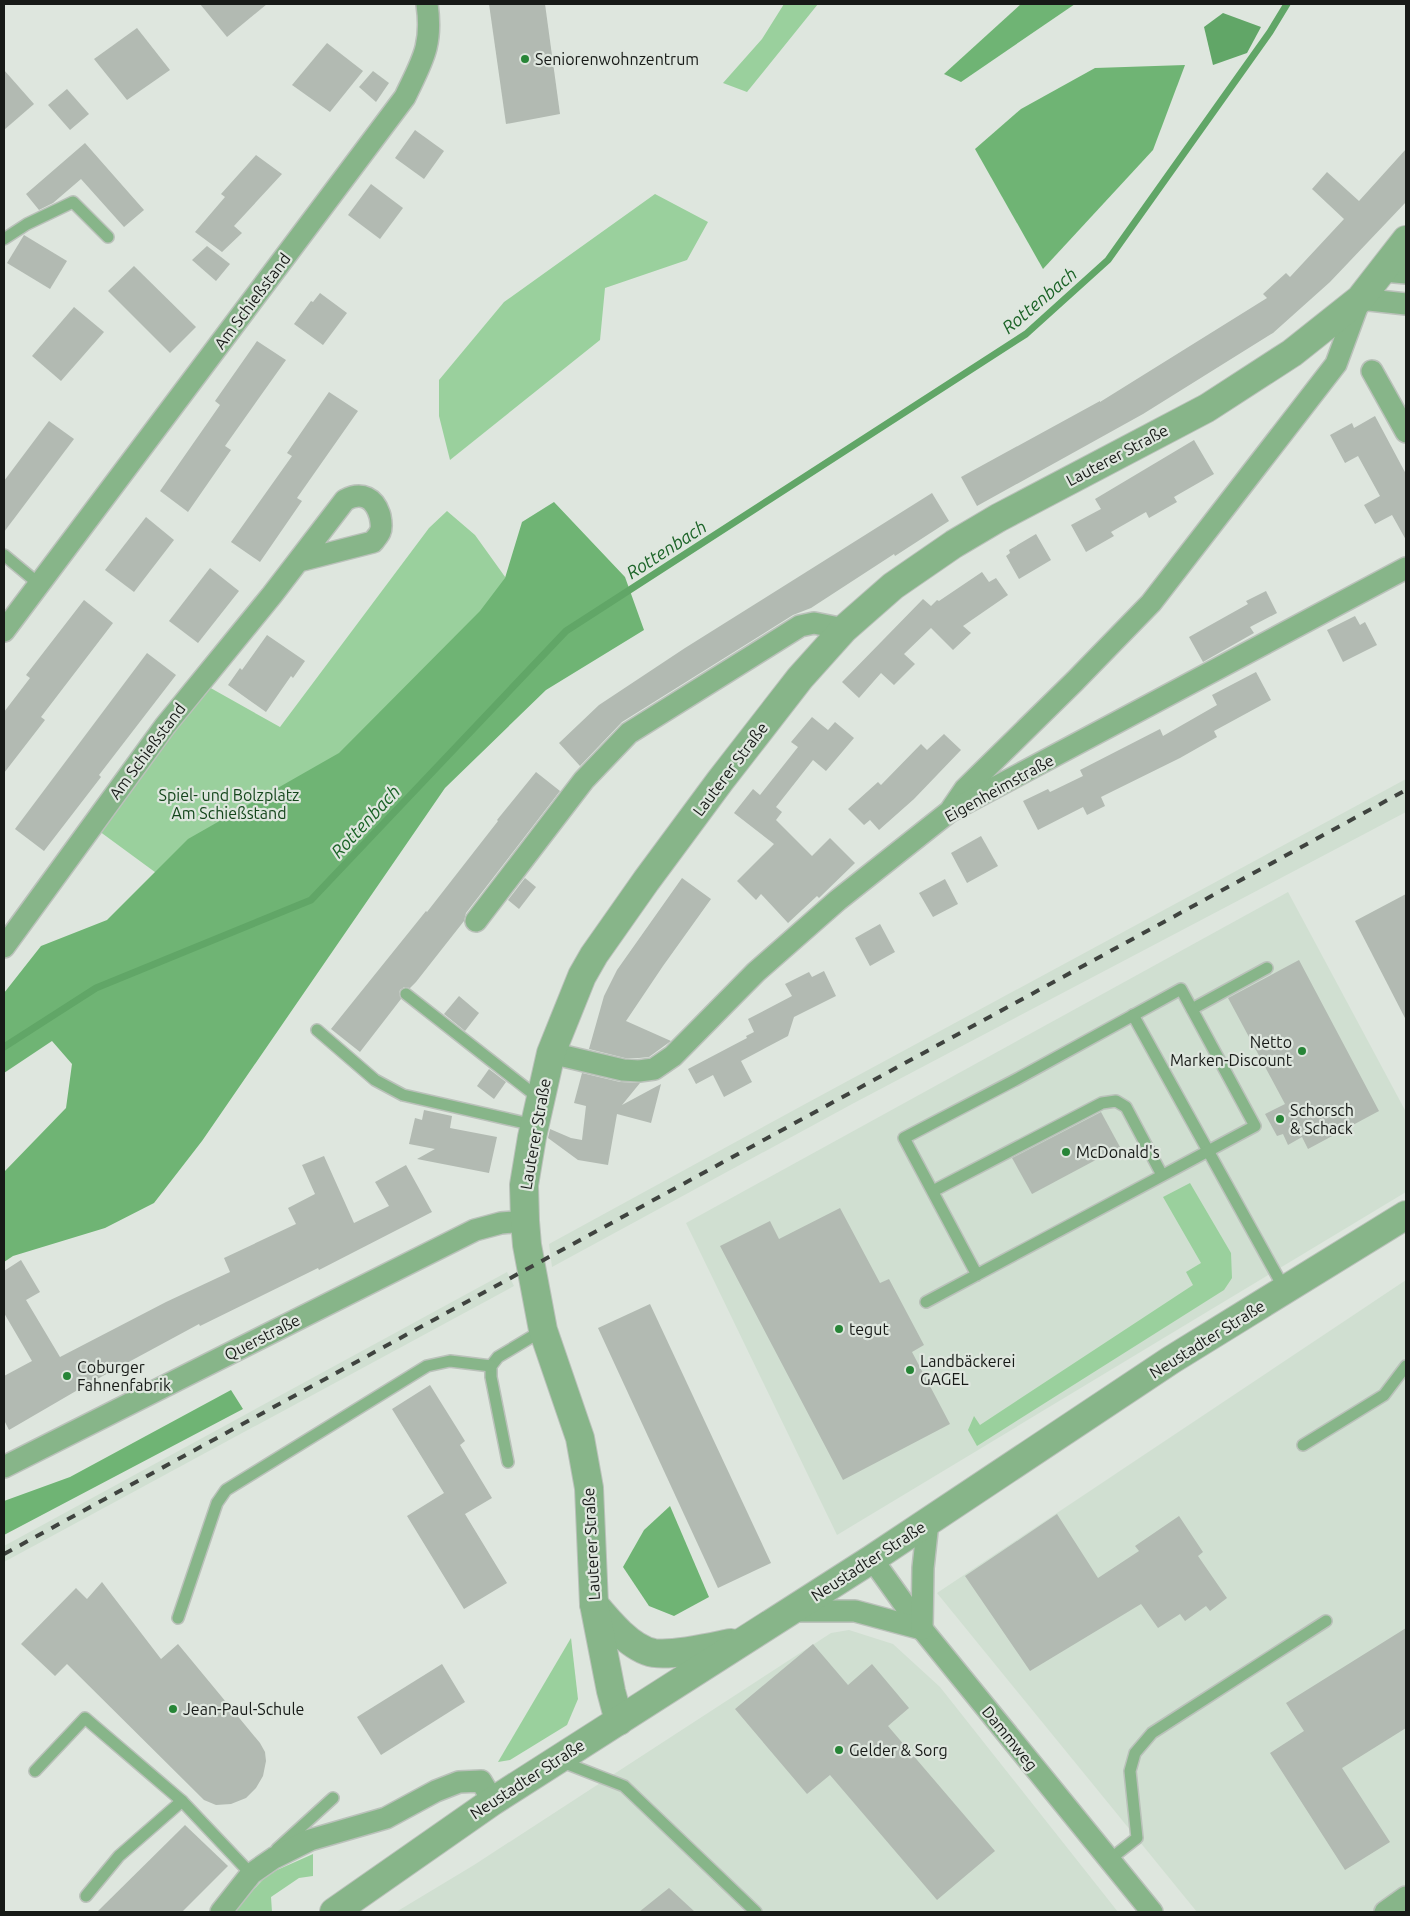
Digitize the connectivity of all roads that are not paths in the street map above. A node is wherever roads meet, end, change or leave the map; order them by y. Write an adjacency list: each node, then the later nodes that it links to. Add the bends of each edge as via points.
1 (427, 4): 13 (street, Am Schießstand, via 430,25 426,53 405,97)
2 (108, 237): 3 (lane, via 72,202)
3 (4, 239)
4 (1406, 240): 5 (street, Lauterer Straße)
5 (1395, 272): 6 (street, Lauterer Straße)
6 (1360, 299): 7 (street); 14 (street, Lauterer Straße, via 1292,353 1207,408 954,544 893,586); 16 (street, via 1336,364 1151,603 965,789)
7 (1406, 304)
8 (1372, 371): 9 (street)
9 (1406, 432)
10 (4, 555): 13 (lane)
11 (299, 562): 18 (street, Am Schießstand, via 165,726)
12 (1406, 568): 16 (street, Eigenheimstraße)
13 (39, 584): 15 (street, Am Schießstand)
14 (844, 629): 17 (street, via 814,623 800,626 629,733 584,780); 24 (street, Lauterer Straße, via 794,685 646,880 582,976)
15 (4, 631)
16 (949, 812): 24 (street, Eigenheimstraße, via 838,900 756,972 673,1056 654,1070 623,1070)
17 (476, 921)
18 (4, 947)
19 (1266, 968): 21 (lane)
20 (406, 994): 25 (lane)
21 (1192, 1009): 22 (lane, via 1181,989); 27 (lane, via 1255,1126)
22 (1133, 1015): 27 (lane); 29 (lane, via 904,1138)
23 (317, 1030): 26 (lane, via 375,1080 402,1095)
24 (550, 1052): 25 (street, Lauterer Straße)
25 (540, 1099): 26 (street, Lauterer Straße)
26 (534, 1125): 31 (street, Lauterer Straße, via 524,1184)
27 (1208, 1151): 28 (lane); 33 (lane)
28 (1162, 1175): 29 (lane, via 1126,1107 1116,1101 1102,1102); 32 (lane)
29 (933, 1192): 32 (lane)
30 (1406, 1215): 33 (street, Neustadter Straße)
31 (525, 1221): 35 (street, Lauterer Straße); 40 (street, Querstraße, via 475,1230)
32 (977, 1275): 34 (lane)
33 (1285, 1290): 41 (street, Neustadter Straße, via 1171,1360)
34 (926, 1302)
35 (543, 1330): 36 (lane, via 498,1356); 43 (street, Lauterer Straße, via 580,1438 590,1488)
36 (491, 1366): 39 (lane); 45 (lane, via 450,1361 427,1366 226,1490 217,1503)
37 (1406, 1366): 38 (lane, via 1384,1395)
38 (1303, 1445)
39 (508, 1462)
40 (4, 1467)
41 (928, 1522): 42 (street, Neustadter Straße); 47 (street)
42 (872, 1559): 44 (street, Neustadter Straße); 47 (street, Dammweg)
43 (594, 1604): 48 (street, via 618,1631 640,1648 654,1653 691,1651); 49 (street, Lauterer Straße)
44 (790, 1611): 47 (street, via 855,1611); 48 (street, Neustadter Straße)
45 (178, 1618)
46 (1326, 1621): 55 (lane, via 1152,1732 1135,1753 1130,1771 1137,1838)
47 (922, 1629): 55 (street, Dammweg)
48 (745, 1640): 49 (street, Neustadter Straße)
49 (619, 1721): 50 (street, Neustadter Straße)
50 (556, 1760): 54 (street, Neustadter Straße); 61 (lane, via 624,1786)
51 (35, 1771): 53 (lane, via 85,1718)
52 (333, 1798): 56 (lane)
53 (182, 1801): 56 (lane); 57 (lane, via 119,1856)
54 (492, 1801): 56 (street, via 481,1781 459,1782 386,1818 310,1840); 60 (street, Neustadter Straße)
55 (1109, 1860): 62 (street, Dammweg)
56 (251, 1874): 59 (street)
57 (86, 1896)
58 (1406, 1897): 63 (street)
59 (221, 1912)
60 (334, 1912)
61 (756, 1912)
62 (1152, 1912)
63 (1385, 1912)

